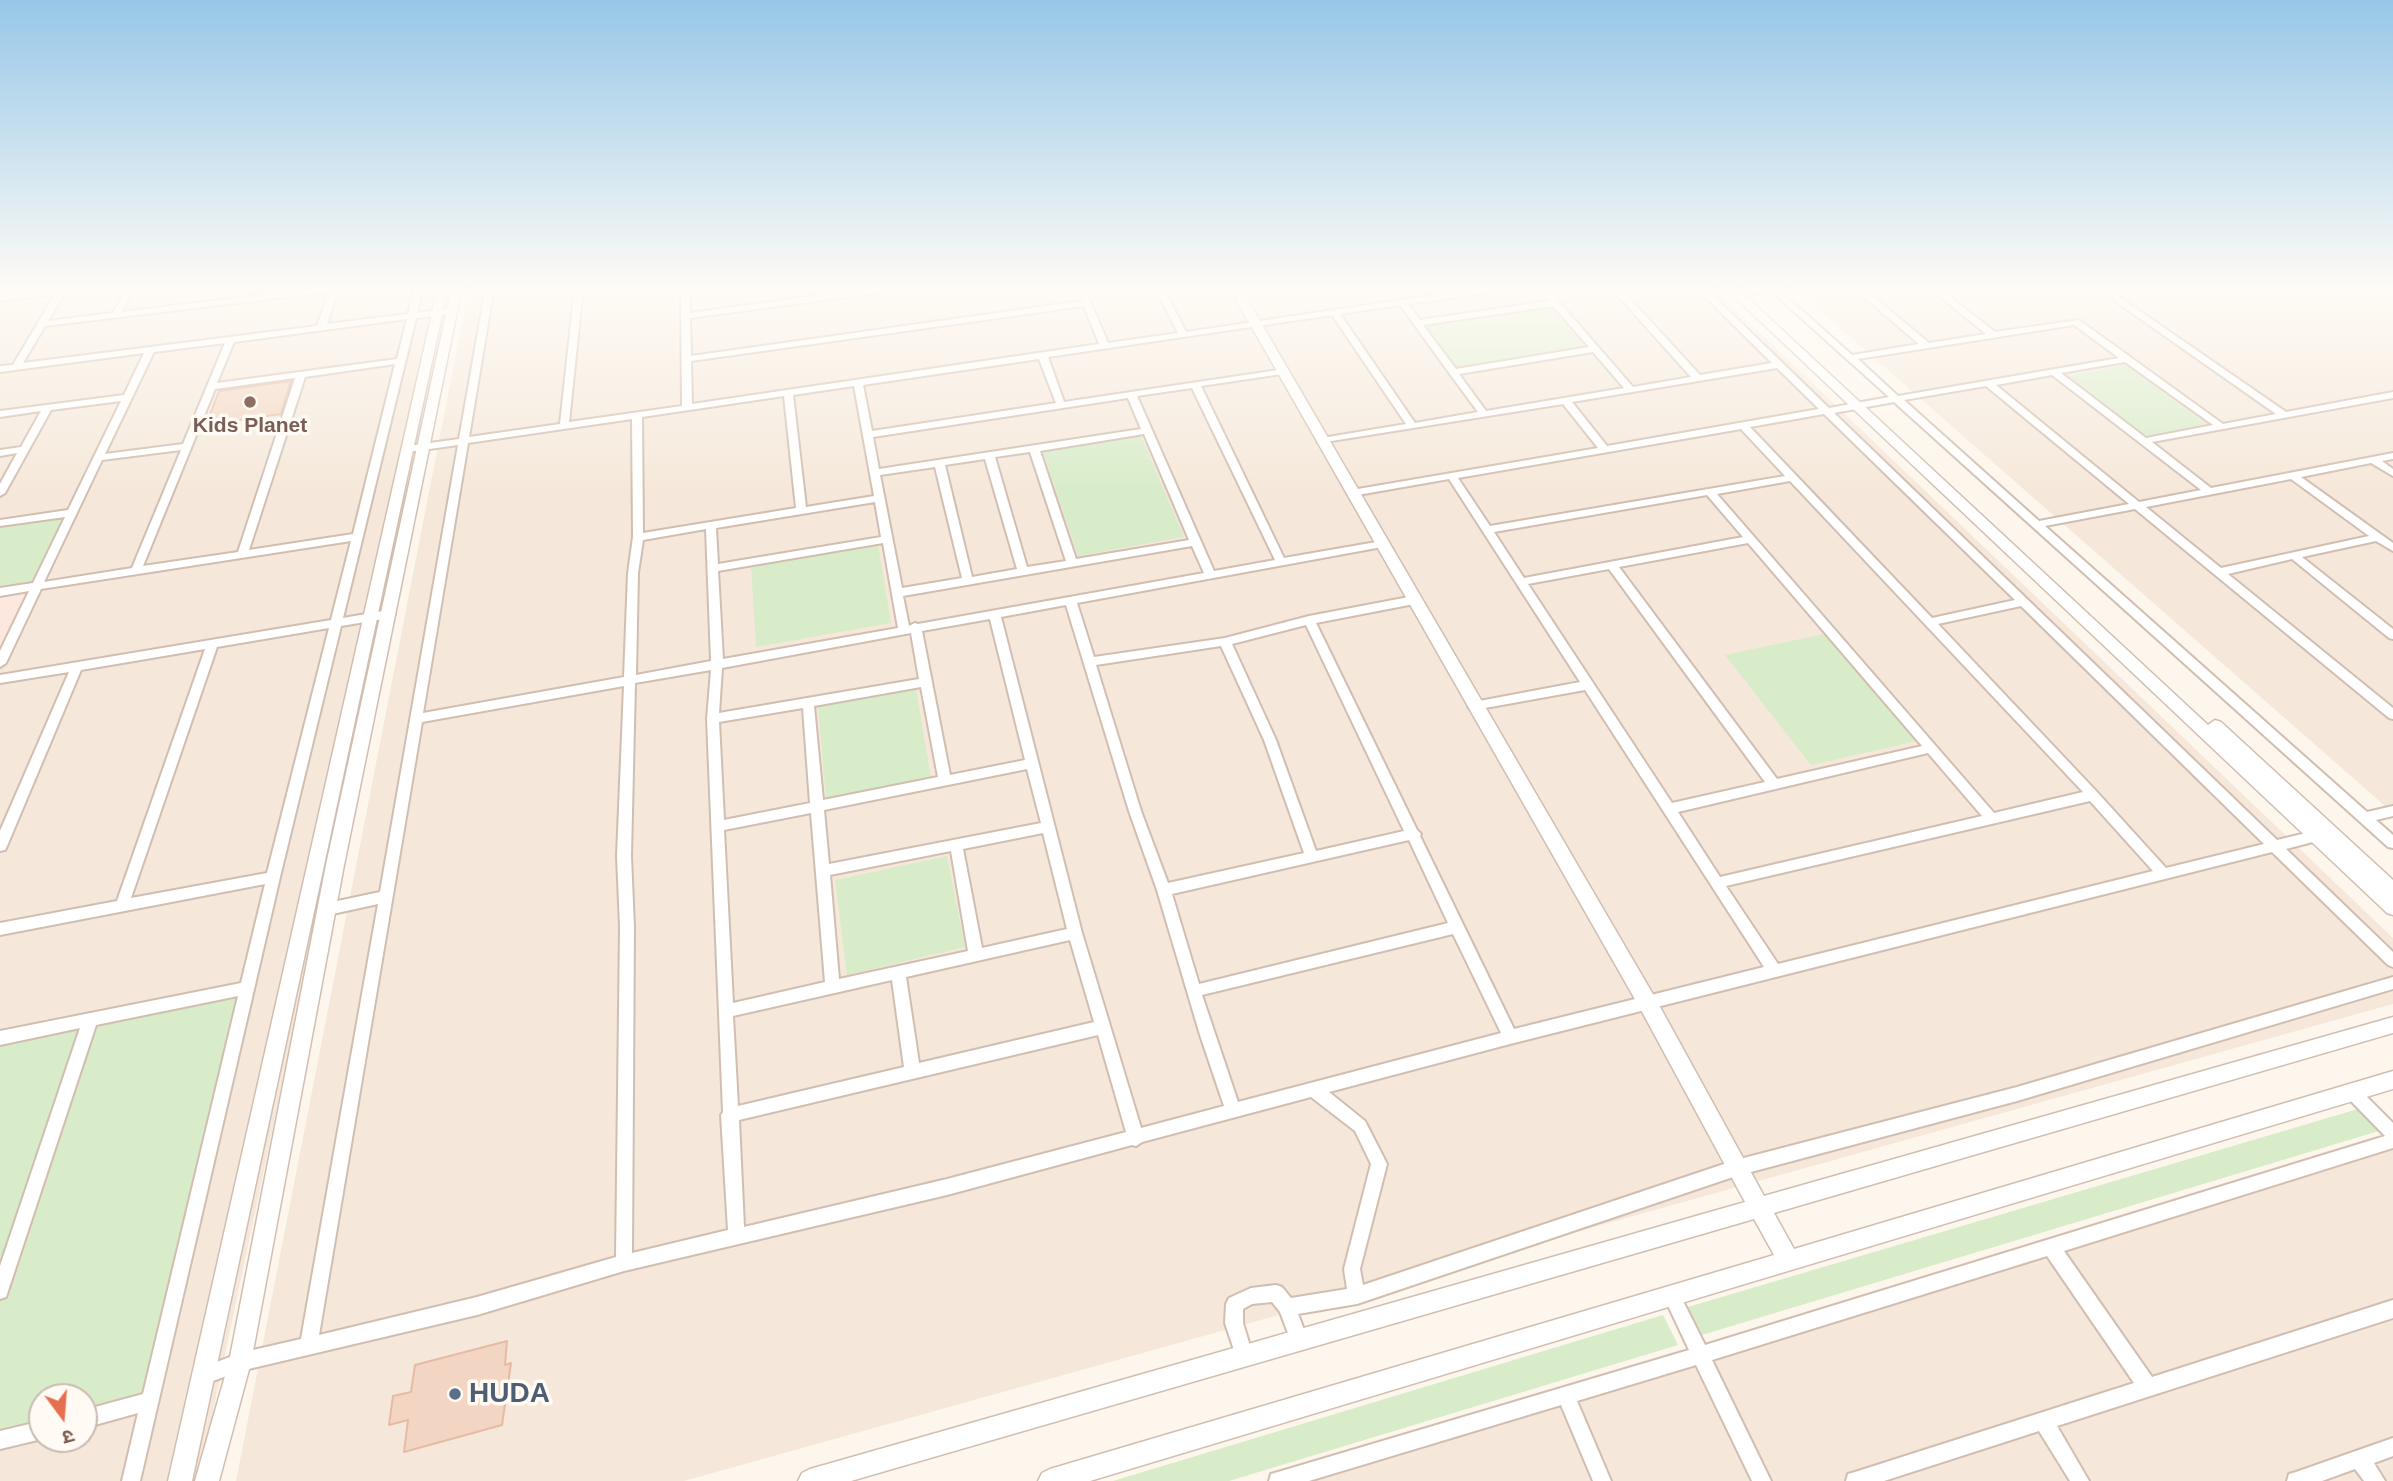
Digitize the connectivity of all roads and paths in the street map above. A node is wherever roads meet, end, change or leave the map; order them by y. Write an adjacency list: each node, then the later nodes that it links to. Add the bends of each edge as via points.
1 (23, 356): 27 (street)
2 (102, 356): 27 (street)
3 (147, 356): 42 (street)
4 (224, 356): 37 (street)
5 (400, 356): 25 (street)
6 (435, 356): 64 (street)
7 (477, 356): 60 (street)
8 (572, 356): 57 (street)
9 (707, 356): 23 (street)
10 (1043, 356): 34 (street); 46 (street)
11 (1274, 356): 29 (street)
12 (1364, 356): 55 (street)
13 (1442, 356): 30 (street)
14 (1551, 356): 30 (street)
15 (1601, 356): 38 (street)
16 (1677, 356): 33 (street)
17 (1770, 356): 26 (street)
18 (1809, 356): 45 (street)
19 (1862, 356): 22 (street)
20 (2123, 356): 24 (street)
21 (2199, 356): 52 (street)
22 (1850, 358): 43 (street)
23 (686, 359): 48 (street)
24 (2127, 359): 31 (street); 56 (street)
25 (399, 361): 32 (street); 91 (street)
26 (1779, 365): 33 (street); 49 (street)
27 (16, 367): 28 (street)
28 (0, 369)
29 (1282, 371): 36 (street); 61 (street)
30 (1453, 372): 51 (street)
31 (2054, 372): 35 (street); 62 (street)
32 (300, 374): 37 (street); 99 (street)
33 (1698, 379): 38 (street)
34 (858, 383): 39 (street); 59 (street)
35 (1988, 383): 43 (street); 84 (street)
36 (1195, 384): 40 (street); 101 (street)
37 (211, 387): 63 (street)
38 (1631, 390): 44 (street)
39 (788, 393): 48 (street); 85 (street)
40 (1131, 394): 46 (street); 58 (street)
41 (2393, 395): 52 (street)
42 (127, 397): 47 (street); 71 (street)
43 (1894, 398): 45 (street); 89 (street)
44 (1566, 401): 51 (street); 67 (street)
45 (1860, 404): 49 (street); 154 (street)
46 (1061, 405): 59 (street)
47 (48, 407): 50 (street); 66 (street)
48 (687, 408): 53 (street)
49 (1826, 411): 54 (street); 116 (street)
50 (0, 414)
51 (1484, 414): 55 (street)
52 (2284, 415): 56 (street)
53 (637, 416): 57 (street); 92 (street)
54 (1743, 425): 67 (street); 78 (street)
55 (1412, 426): 61 (street)
56 (2220, 426): 62 (street)
57 (564, 427): 60 (street)
58 (1147, 430): 65 (street); 96 (street)
59 (867, 435): 74 (street)
60 (462, 441): 64 (street); 139 (street)
61 (1322, 441): 82 (street)
62 (2144, 441): 79 (street)
63 (187, 446): 71 (street); 105 (street)
64 (415, 448): 118 (street)
65 (1034, 448): 69 (street); 102 (street)
66 (24, 449): 68 (street); 81 (street)
67 (1604, 449): 76 (street)
68 (0, 453)
69 (989, 455): 73 (street); 106 (street)
70 (2393, 456): 72 (street)
71 (98, 458): 86 (street)
72 (2373, 460): 75 (street); 77 (street)
73 (939, 463): 74 (street); 109 (street)
74 (875, 473): 83 (street)
75 (2393, 473)
76 (1452, 476): 82 (street); 90 (street)
77 (2294, 476): 79 (street); 93 (street)
78 (1790, 478): 80 (street); 120 (street)
79 (2209, 491): 84 (street)
80 (1710, 492): 90 (street); 95 (street)
81 (0, 493)
82 (1353, 493): 97 (street)
83 (879, 498): 85 (street); 94 (street)
84 (2137, 504): 89 (street); 107 (street)
85 (801, 510): 88 (street)
86 (72, 513): 87 (street); 111 (street)
87 (0, 523)
88 (711, 525): 92 (street); 104 (street)
89 (2035, 525): 149 (street)
90 (1487, 530): 110 (street)
91 (358, 537): 99 (street); 121 (street)
92 (638, 537): 131 (street)
93 (2378, 537): 98 (street); 100 (street)
94 (887, 539): 104 (street); 113 (street)
95 (1751, 539): 103 (street); 141 (street)
96 (1195, 541): 102 (street); 108 (street)
97 (1382, 544): 101 (street); 115 (street)
98 (2393, 548)
99 (242, 555): 105 (street)
100 (2293, 555): 107 (street); 123 (street)
101 (1281, 562): 108 (street)
102 (1072, 563): 106 (street)
103 (1612, 565): 110 (street); 144 (street)
104 (712, 569): 128 (street)
105 (136, 571): 111 (street)
106 (1023, 571): 109 (street)
107 (2218, 572): 136 (street)
108 (1210, 575): 114 (street)
109 (968, 581): 113 (street)
110 (1520, 582): 133 (street)
111 (37, 587): 112 (street); 127 (street)
112 (0, 592)
113 (897, 593): 122 (street)
114 (1070, 599): 117 (street); 126 (street)
115 (1414, 600): 119 (street); 137 (street)
116 (2024, 602): 120 (street); 158 (street)
117 (994, 613): 122 (street); 142 (street)
118 (380, 616): 121 (street); 169 (street); 213 (street)
119 (1308, 620): 124 (street); 153 (street)
120 (1929, 621): 145 (street)
121 (337, 623): 125 (street); 162 (street)
122 (909, 628): 128 (street); 132 (street)
123 (2393, 635)
124 (1226, 642): 126 (street); 159 (street, via 1270,740)
125 (212, 644): 129 (street); 167 (street)
126 (1089, 662): 164 (street)
127 (0, 663)
128 (717, 663): 131 (street); 140 (street)
129 (78, 666): 130 (street); 157 (street)
130 (0, 679)
131 (631, 681): 139 (street); 202 (street, via 624,856)
132 (925, 682): 135 (street); 143 (street)
133 (1587, 685): 137 (street); 147 (street)
134 (2393, 699): 136 (street)
135 (808, 702): 140 (street); 146 (street)
136 (2379, 703): 138 (street)
137 (1474, 706): 181 (street)
138 (2393, 715)
139 (416, 719): 166 (street)
140 (713, 719): 151 (street)
141 (1931, 748): 144 (street); 150 (street)
142 (1032, 763): 143 (street); 152 (street)
143 (945, 780): 146 (street)
144 (1774, 784): 147 (street)
145 (2094, 796): 150 (street); 161 (street)
146 (817, 807): 151 (street); 160 (street)
147 (1668, 809): 163 (street)
148 (2393, 811): 149 (street)
149 (2365, 818): 155 (street)
150 (1992, 819): 163 (street)
151 (720, 826): 182 (street)
152 (1048, 827): 156 (street); 172 (street)
153 (1414, 834): 159 (street); 170 (street)
154 (2322, 834): 158 (street); 165 (street); 168 (street)
155 (2393, 843)
156 (956, 845): 160 (street); 173 (street)
157 (0, 846)
158 (2276, 846): 161 (street); 174 (street)
159 (1311, 855): 164 (street)
160 (823, 871): 179 (street)
161 (2164, 874): 175 (street)
162 (273, 877): 167 (street); 178 (street)
163 (1716, 883): 175 (street)
164 (1164, 890): 180 (street)
165 (2393, 891)
166 (384, 897): 169 (street); 209 (street)
167 (122, 906): 171 (street)
168 (2393, 908)
169 (328, 909): 212 (street)
170 (1458, 927): 180 (street); 186 (street)
171 (0, 929)
172 (1074, 933): 173 (street); 185 (street)
173 (976, 955): 176 (street)
174 (2393, 961)
175 (1774, 972): 181 (street)
176 (898, 973): 179 (street); 188 (street)
177 (2393, 983): 197 (street, via 2004,1097)
178 (247, 988): 183 (street); 216 (street)
179 (833, 988): 182 (street)
180 (1195, 991): 192 (street)
181 (1647, 1003): 186 (street); 197 (street)
182 (725, 1011): 193 (street)
183 (90, 1021): 187 (street); 203 (street)
184 (2393, 1025): 198 (street)
185 (1102, 1027): 188 (street); 195 (street)
186 (1510, 1037): 190 (street)
187 (0, 1038)
188 (912, 1069): 193 (street)
189 (2393, 1080): 191 (street)
190 (1315, 1091): 192 (street); 205 (street, via 1360,1126 1379,1164 1352,1269)
191 (2352, 1092): 194 (street); 201 (street)
192 (1233, 1110): 195 (street)
193 (729, 1115): 199 (street)
194 (2393, 1134)
195 (1136, 1139): 199 (street)
196 (2393, 1141): 200 (street)
197 (1736, 1168): 198 (street); 205 (street)
198 (1758, 1207): 201 (street); 208 (street)
199 (736, 1237): 202 (street)
200 (2051, 1247): 210 (street); 214 (street)
201 (1788, 1260): 204 (street)
202 (624, 1263): 209 (street, via 477,1306)
203 (0, 1291)
204 (1671, 1295): 210 (street); 227 (street)
205 (1357, 1296): 206 (street)
206 (1287, 1307): 208 (street); 211 (street, via 1276,1293 1251,1296 1235,1304 1234,1323)
207 (2393, 1309): 214 (street)
208 (1299, 1340): 211 (street)
209 (309, 1345): 212 (street)
210 (1700, 1355): 215 (street); 230 (street)
211 (1244, 1356): 226 (street)
212 (240, 1362): 213 (street); 225 (street)
213 (201, 1376): 224 (street)
214 (2147, 1386): 218 (street)
215 (1566, 1395): 228 (street); 229 (street)
216 (147, 1402): 217 (street); 223 (street)
217 (98, 1415)
218 (2043, 1420): 231 (street); 232 (street)
219 (28, 1433): 220 (street)
220 (0, 1440)
221 (2393, 1447): 222 (street)
222 (2359, 1459): 233 (street); 234 (street)
223 (131, 1481)
224 (180, 1481)
225 (207, 1481)
226 (810, 1481)
227 (1050, 1481)
228 (1278, 1481)
229 (1602, 1481)
230 (1762, 1481)
231 (1855, 1481)
232 (2080, 1481)
233 (2296, 1481)
234 (2376, 1481)

